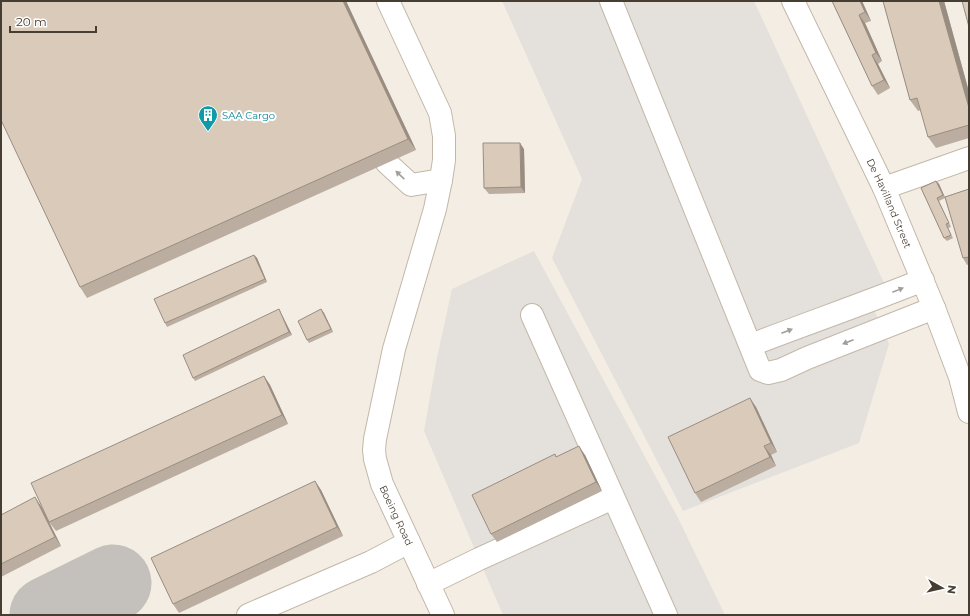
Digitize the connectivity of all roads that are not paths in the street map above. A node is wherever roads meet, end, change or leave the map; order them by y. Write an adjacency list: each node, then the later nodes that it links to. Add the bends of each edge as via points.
1 (388, 1): 6 (lane, Boeing Road, via 440,113 444,136)
2 (611, 1): 11 (lane)
3 (793, 1): 7 (lane, De Havilland Street)
4 (969, 158): 7 (lane)
5 (388, 163): 6 (lane, one-way to 5, via 411,185)
6 (441, 180): 15 (lane, Boeing Road, via 394,349 374,450 382,484)
7 (884, 188): 8 (lane, De Havilland Street)
8 (923, 280): 9 (lane, De Havilland Street); 11 (lane, one-way to 8)
9 (934, 308): 11 (lane, one-way to 11, via 774,372 765,373 760,370); 12 (lane, De Havilland Street)
10 (532, 316): 14 (lane)
11 (751, 345)
12 (964, 376): 13 (lane, De Havilland Street)
13 (969, 412)
14 (613, 498): 16 (lane); 19 (lane)
15 (409, 542): 16 (lane, Boeing Road); 17 (lane, via 371,562)
16 (428, 584): 18 (lane, Boeing Road)
17 (248, 615)
18 (443, 615)
19 (666, 615)

